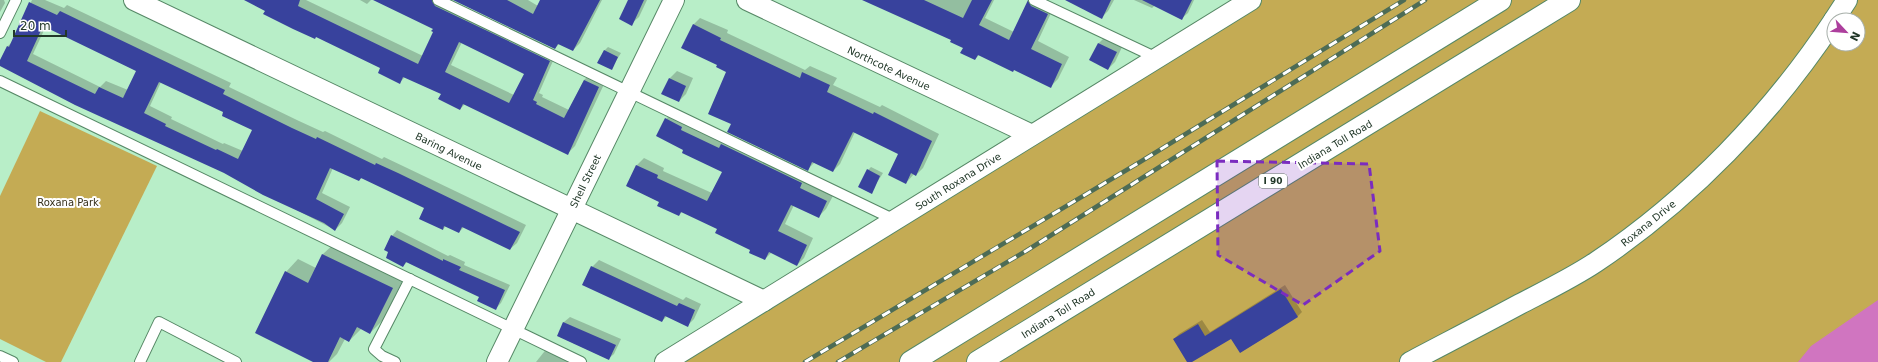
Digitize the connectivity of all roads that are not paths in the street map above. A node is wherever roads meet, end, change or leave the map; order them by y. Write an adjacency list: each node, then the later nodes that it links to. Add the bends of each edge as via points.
1 (16, 0): 13 (lane)
2 (134, 0): 18 (street, Baring Avenue)
3 (438, 0): 16 (lane)
4 (674, 0): 16 (street, Shell Street)
5 (746, 0): 17 (street, Northcote Avenue)
6 (1034, 0): 14 (lane)
7 (1251, 0): 14 (street, South Roxana Drive)
8 (1500, 0): 31 (highway)
9 (1569, 0): 32 (highway, Indiana Toll Road / I 90)
10 (1847, 0): 11 (street, Roxana Drive)
11 (1839, 12)
12 (1826, 32): 33 (street, Roxana Drive, via 1768,108 1718,162 1647,225 1565,280)
13 (0, 33)
14 (1156, 58): 17 (street, South Roxana Drive)
15 (0, 82): 20 (lane)
16 (628, 92): 18 (street, Shell Street); 19 (lane)
17 (1032, 136): 19 (street, South Roxana Drive)
18 (571, 209): 21 (street, Baring Avenue); 22 (street, Shell Street)
19 (895, 220): 21 (street, South Roxana Drive)
20 (410, 279): 22 (lane); 27 (lane, via 374,349)
21 (764, 301): 30 (street, South Roxana Drive)
22 (512, 329): 28 (street, Shell Street); 29 (lane)
23 (0, 356): 24 (lane)
24 (13, 362)
25 (140, 362): 26 (lane, via 159,322)
26 (236, 362)
27 (395, 362)
28 (497, 362)
29 (581, 362)
30 (665, 362)
31 (911, 362)
32 (978, 362)
33 (1410, 362)

